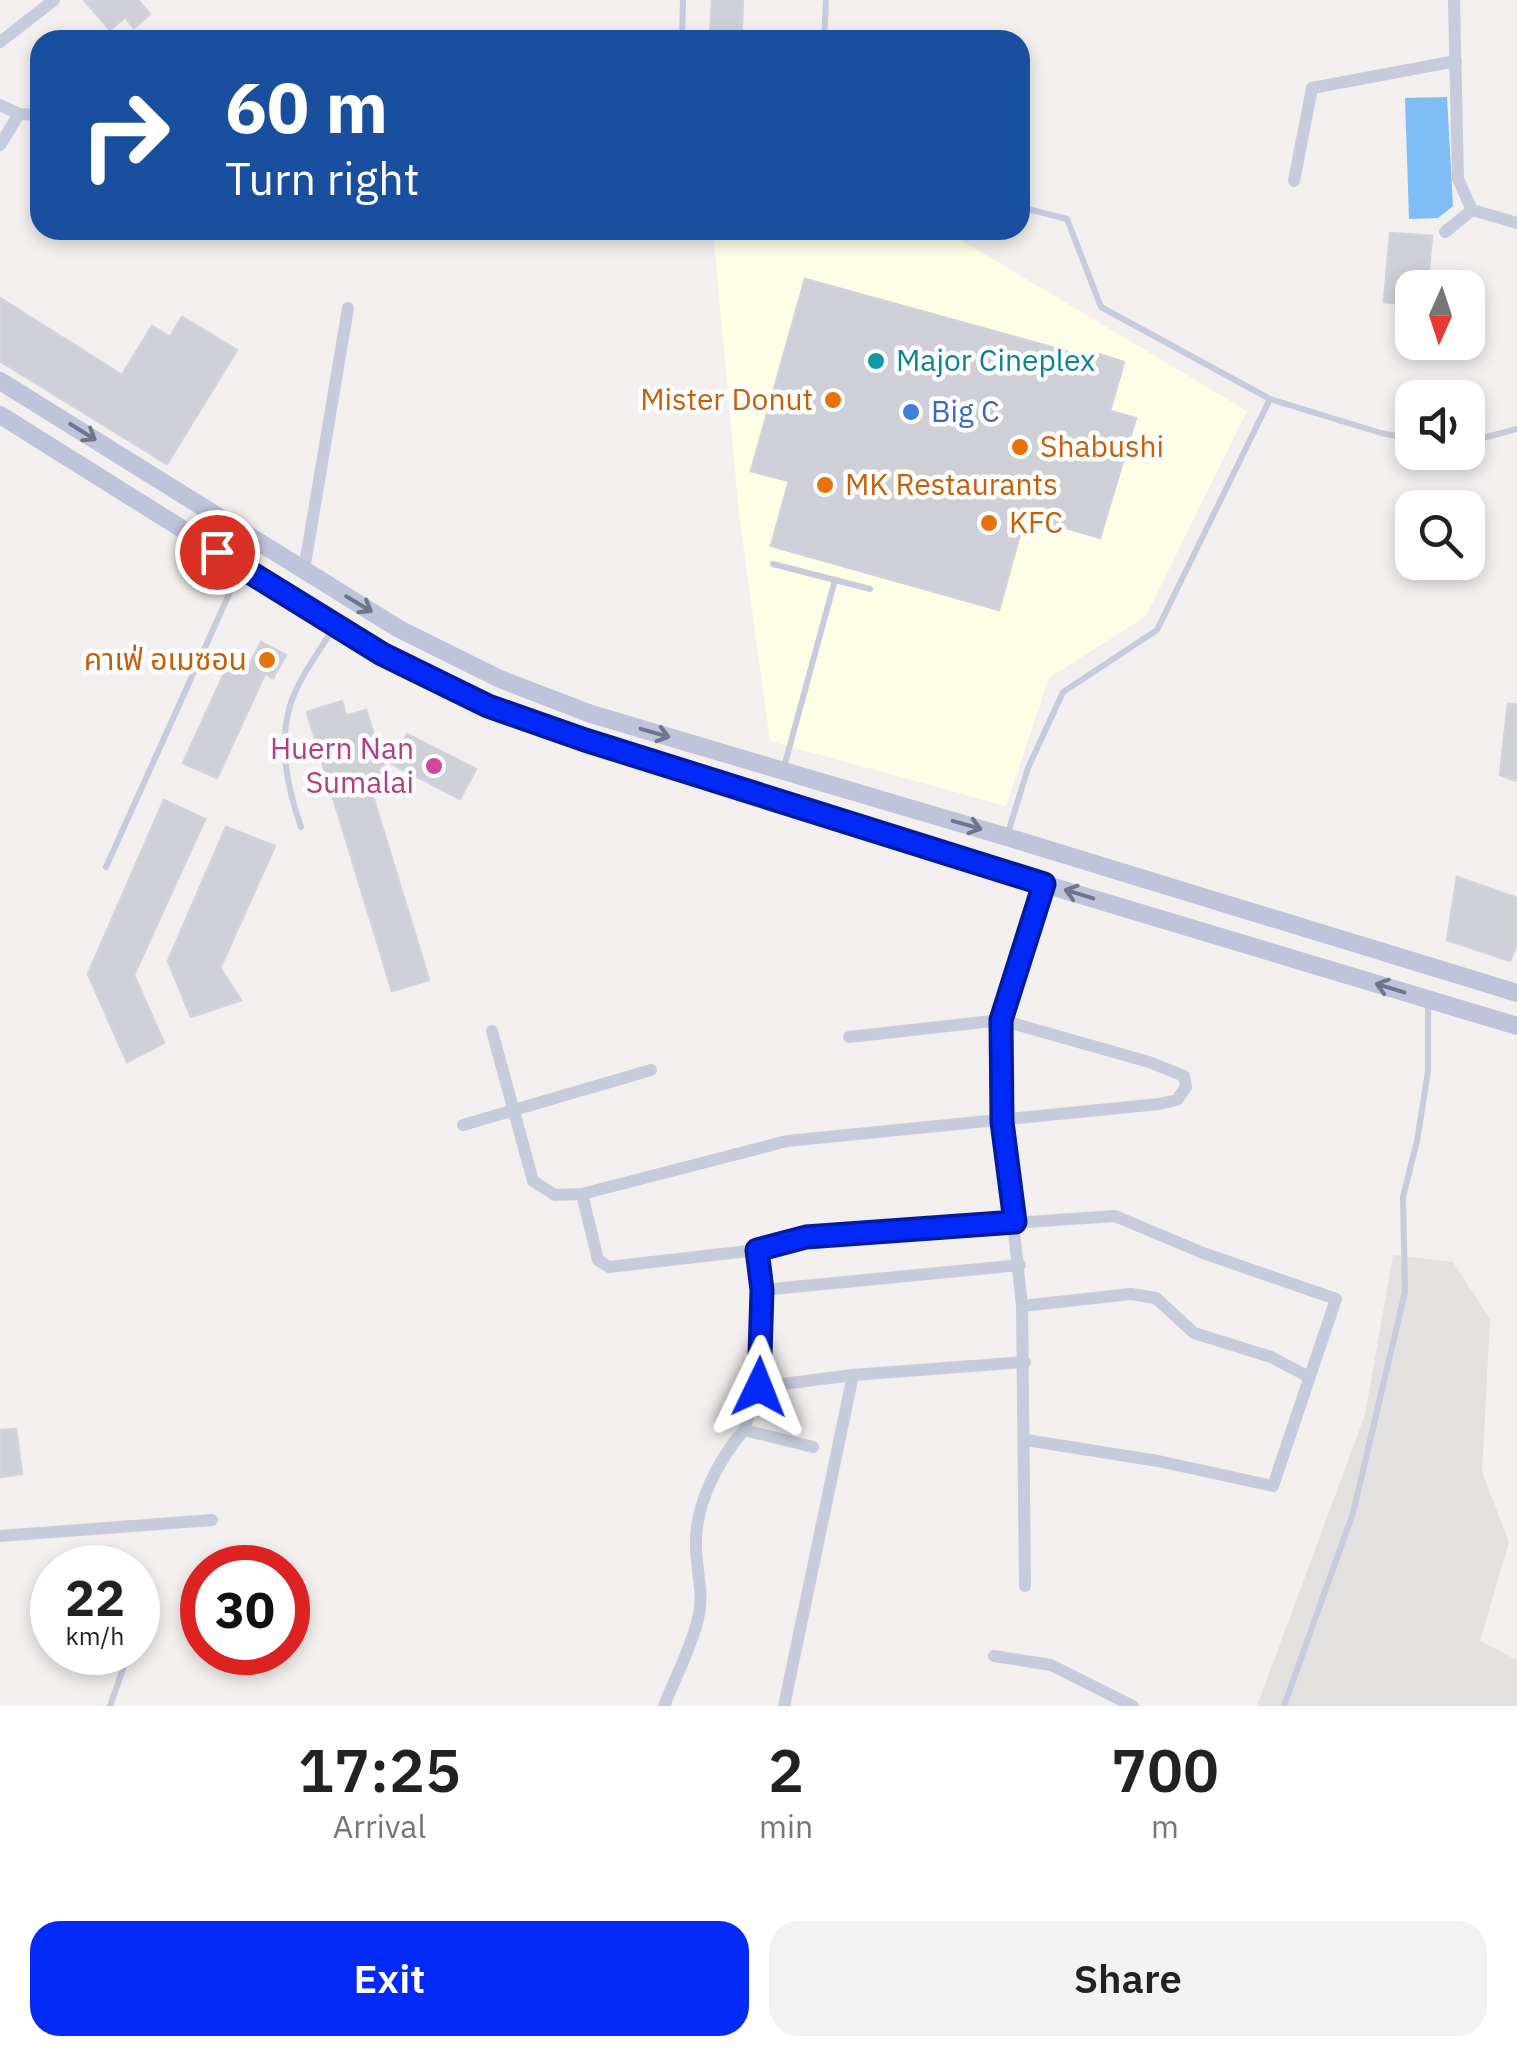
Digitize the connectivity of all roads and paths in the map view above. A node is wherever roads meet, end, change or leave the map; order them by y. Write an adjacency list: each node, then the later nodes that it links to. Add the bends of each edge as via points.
1 (54, 0): 7 (street)
2 (683, 0): 5 (lane)
3 (826, 0): 6 (lane)
4 (1454, 0): 8 (street)
5 (682, 30)
6 (824, 30)
7 (0, 42)
8 (1456, 61): 13 (street, via 1312,88); 14 (street, via 1458,179)
9 (0, 104): 10 (street)
10 (20, 114): 11 (street); 12 (street)
11 (30, 114)
12 (0, 145)
13 (1294, 181)
14 (1472, 210): 16 (street); 17 (street)
15 (1030, 211): 20 (lane, via 1067,220 1102,307)
16 (1517, 223)
17 (1444, 232)
18 (348, 308): 26 (street)
19 (0, 381): 26 (main road, one-way to 26)
20 (1270, 399): 23 (lane); 33 (lane, via 1157,630 1063,692)
21 (0, 415): 27 (main road)
22 (1517, 429): 24 (lane)
23 (1395, 436)
24 (1485, 437)
25 (773, 564): 28 (lane)
26 (304, 570): 31 (main road, one-way to 31, via 422,641 528,692)
27 (248, 571): 30 (main road); 34 (lane, via 230,592)
28 (835, 580): 29 (lane); 31 (lane)
29 (870, 589)
30 (335, 626): 32 (lane, via 295,691 285,738 286,785); 35 (main road, via 407,668 518,717)
31 (783, 771): 33 (main road, one-way to 33)
32 (300, 827)
33 (1006, 837): 36 (main road)
34 (106, 868)
35 (1044, 884): 37 (main road, one-way to 35); 38 (street)
36 (1517, 993)
37 (1428, 999): 39 (main road); 68 (lane, via 1428,1071 1403,1196 1405,1292 1353,1513)
38 (1001, 1020): 41 (street); 44 (street); 44 (street, via 1149,1062 1186,1080 1177,1100)
39 (1517, 1026)
40 (492, 1031): 43 (street)
41 (849, 1037)
42 (651, 1070): 43 (street)
43 (514, 1108): 45 (street); 46 (street, via 533,1181 554,1195)
44 (1002, 1122): 46 (street, via 787,1141); 47 (street)
45 (463, 1125)
46 (582, 1194): 48 (street, via 598,1260 610,1266)
47 (1015, 1222): 48 (street, via 806,1237); 49 (street); 54 (street, via 1114,1216 1336,1298)
48 (757, 1250): 50 (street)
49 (1020, 1264): 50 (street); 51 (street)
50 (762, 1290): 55 (street)
51 (1022, 1306): 52 (street); 54 (street, via 1132,1294 1156,1298 1194,1333)
52 (1024, 1362): 53 (street); 57 (street)
53 (853, 1374): 55 (street); 66 (street)
54 (1310, 1376): 57 (street, via 1273,1486)
55 (759, 1387): 56 (street)
56 (744, 1430): 58 (street); 65 (street, via 724,1453 706,1498 695,1540 698,1620)
57 (1026, 1440): 61 (street)
58 (813, 1448)
59 (212, 1520): 60 (street)
60 (0, 1536)
61 (1025, 1586)
62 (994, 1656): 67 (street, via 1051,1665)
63 (121, 1675): 64 (lane)
64 (110, 1706)
65 (664, 1706)
66 (784, 1706)
67 (1134, 1706)
68 (1284, 1706)

